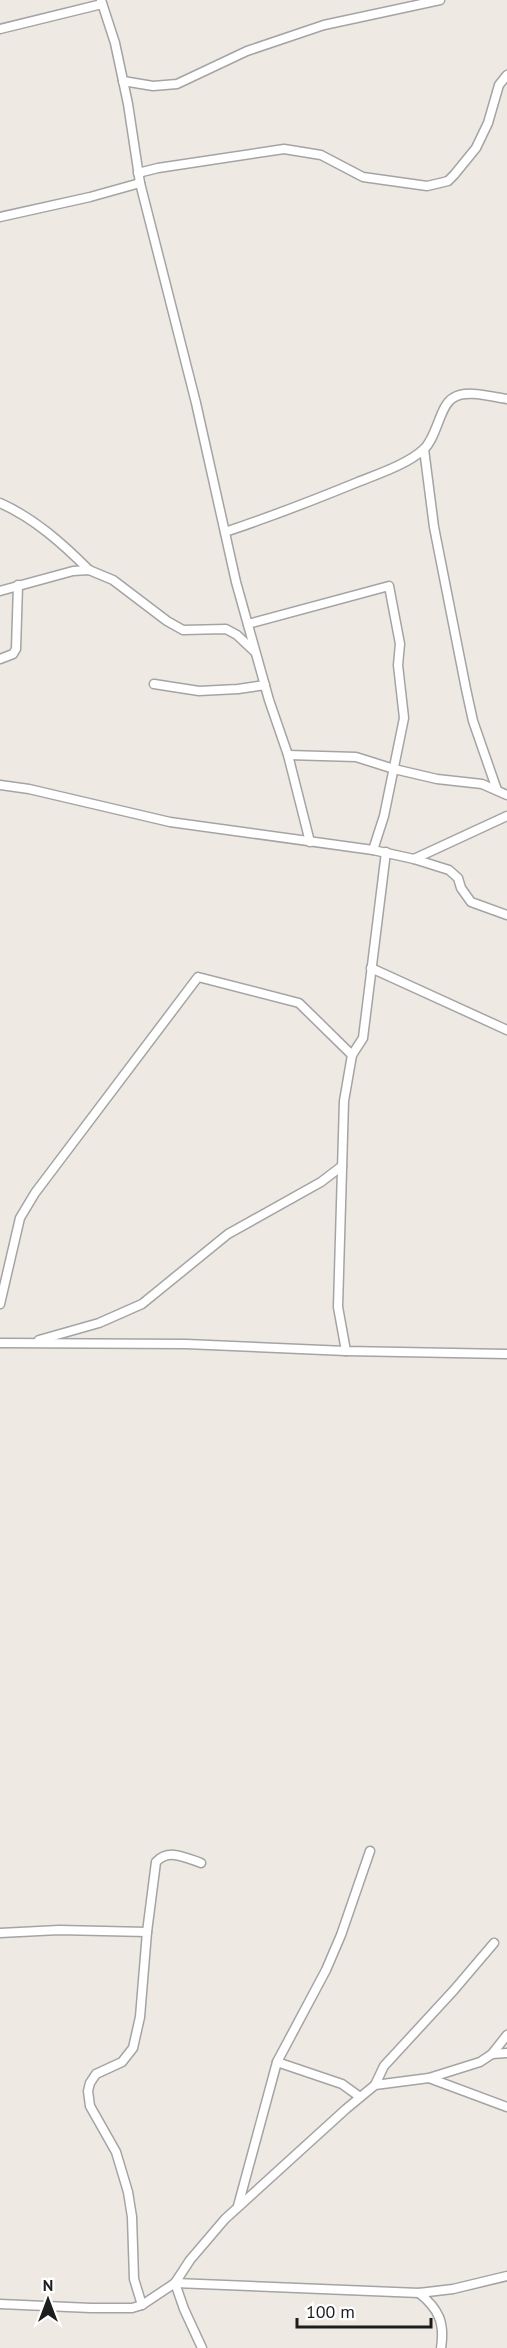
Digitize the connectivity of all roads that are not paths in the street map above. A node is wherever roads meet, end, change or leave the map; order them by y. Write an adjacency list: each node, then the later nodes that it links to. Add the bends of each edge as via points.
1 (440, 0): 5 (street, via 324,25 239,54 177,84 153,86)
2 (101, 2): 3 (street); 5 (street)
3 (0, 29)
4 (507, 75): 6 (street, via 499,85 476,148 448,181 427,186 363,177 321,155 284,149)
5 (123, 81): 6 (street)
6 (138, 173): 7 (street)
7 (140, 183): 8 (street); 12 (street)
8 (0, 217)
9 (507, 399): 10 (street, via 453,397)
10 (424, 449): 12 (street, via 383,472); 24 (street, via 434,527 473,721)
11 (0, 503): 13 (street, via 23,514 63,544)
12 (225, 532): 16 (street)
13 (89, 570): 14 (street); 17 (street, via 112,580 183,630 226,629)
14 (18, 585): 15 (street); 18 (street, via 16,650)
15 (0, 591)
16 (248, 624): 17 (street); 22 (street, via 389,586 400,644 398,665 404,718)
17 (256, 653): 20 (street)
18 (0, 658)
19 (154, 684): 20 (street, via 199,691)
20 (265, 685): 21 (street)
21 (288, 755): 22 (street, via 356,757); 26 (street)
22 (394, 769): 24 (street, via 482,784); 27 (street, via 382,828)
23 (0, 785): 26 (street, via 170,822)
24 (504, 793)
25 (507, 816): 29 (street)
26 (310, 842): 27 (street)
27 (373, 850): 28 (street)
28 (386, 852): 29 (street); 31 (street)
29 (414, 859): 30 (street, via 449,870 471,902)
30 (507, 915)
31 (371, 968): 32 (street); 33 (street, via 363,1038)
32 (507, 1030)
33 (352, 1054): 34 (street, via 344,1101); 35 (street, via 299,1003 198,977 35,1193 20,1218)
34 (342, 1166): 37 (street, via 311,1188 228,1234 142,1304 88,1326); 38 (street, via 338,1307)
35 (0, 1304)
36 (0, 1343): 37 (street)
37 (25, 1343): 38 (street, via 186,1344)
38 (346, 1351): 39 (street)
39 (507, 1354)
40 (370, 1851): 48 (street, via 326,1970)
41 (201, 1863): 42 (street, via 173,1854 156,1862)
42 (147, 1932): 43 (street, via 68,1929); 58 (street, via 140,2017 133,2048 122,2062 96,2074 88,2091 90,2106 116,2152 128,2192 134,2279)
43 (0, 1934)
44 (494, 1943): 50 (street, via 384,2066)
45 (507, 2036): 47 (street)
46 (507, 2053): 47 (street)
47 (492, 2054): 49 (street, via 480,2062)
48 (277, 2062): 51 (street, via 342,2084); 53 (street)
49 (429, 2078): 50 (street); 52 (street)
50 (375, 2085): 51 (street)
51 (360, 2097): 53 (street)
52 (507, 2107)
53 (238, 2206): 55 (street)
54 (507, 2276): 56 (street)
55 (175, 2283): 56 (street); 58 (street); 59 (street)
56 (419, 2293): 60 (street, via 439,2313 443,2330)
57 (0, 2304): 58 (street, via 91,2308)
58 (142, 2305)
59 (202, 2348)
60 (441, 2348)

